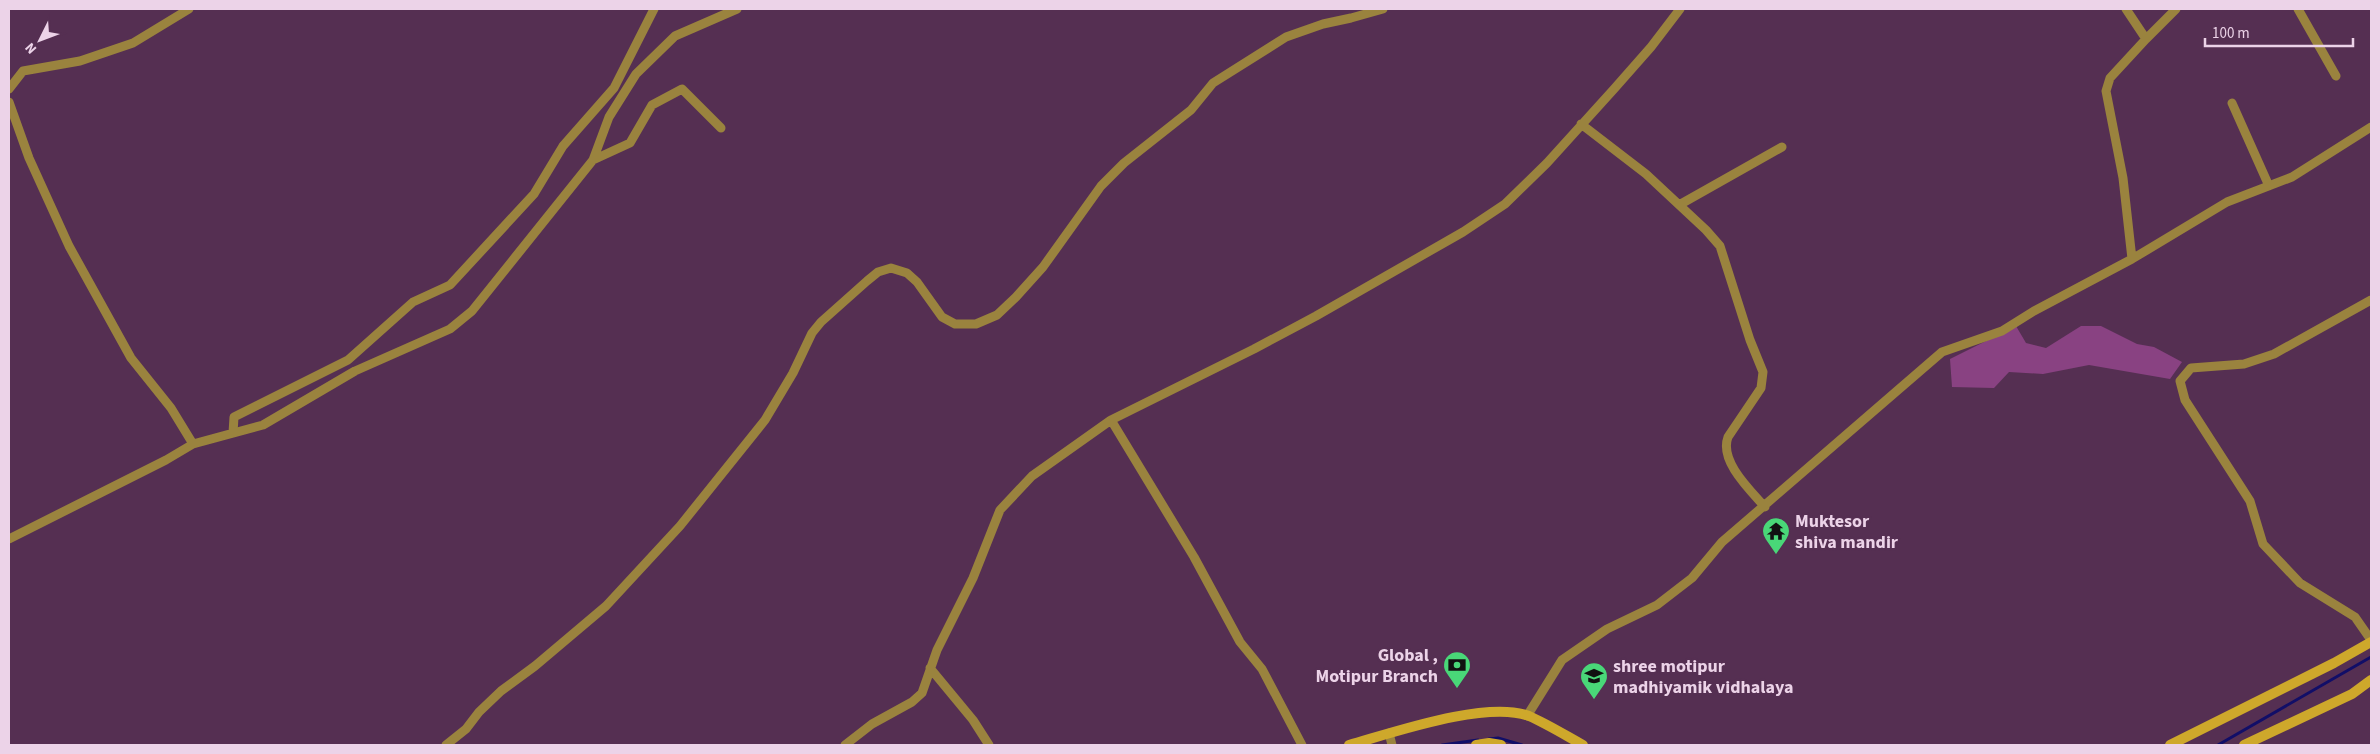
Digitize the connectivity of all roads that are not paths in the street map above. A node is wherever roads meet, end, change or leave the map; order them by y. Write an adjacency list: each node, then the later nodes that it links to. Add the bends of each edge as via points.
1 (189, 9): 11 (street, via 133,43 80,61 23,71)
2 (654, 9): 24 (street, via 614,88 563,146 534,194 450,285 413,302 348,360 234,417)
3 (737, 9): 18 (street, via 675,36 636,74 609,117)
4 (1384, 9): 33 (street, via 1286,37 1213,83 1191,110 1124,163 1101,186 1043,267 996,315 976,324 955,324 942,317 917,282 907,274 891,268 878,272 812,333 793,374 765,420 680,526 606,606 501,691 466,729)
5 (1680, 9): 14 (street, via 1651,47)
6 (2126, 9): 9 (street)
7 (2176, 9): 9 (street)
8 (2298, 9): 10 (street)
9 (2146, 39): 21 (street, via 2110,78 2106,91 2123,178)
10 (2336, 76)
11 (9, 89)
12 (9, 102): 25 (street, via 29,158 69,246 131,358 171,408)
13 (2232, 103): 19 (street)
14 (1581, 124): 20 (street, via 1646,174); 23 (street, via 1505,204 1463,232 1254,349)
15 (2371, 127): 19 (street, via 2292,177)
16 (721, 128): 18 (street, via 682,89 652,105 630,143)
17 (1782, 147): 20 (street)
18 (593, 160): 24 (street, via 472,311 450,329 355,371 263,425)
19 (2269, 186): 21 (street, via 2227,202)
20 (1679, 205): 26 (street, via 1720,246 1763,372 1761,388 1725,445 1726,454 1735,469)
21 (2132, 259): 26 (street, via 2002,331 1942,352)
22 (2371, 300): 28 (street, via 2274,354 2244,364 2191,368 2180,381 2185,400 2250,501 2263,544 2300,583 2355,617)
23 (1111, 420): 29 (street, via 1032,476 1000,510 973,578); 36 (street, via 1194,557 1240,642 1262,668)
24 (233, 433): 25 (street)
25 (193, 444): 27 (street)
26 (1765, 507): 31 (street, via 1722,542 1692,578 1657,605 1607,629 1562,660)
27 (9, 539)
28 (2371, 641): 42 (main road, via 2334,663)
29 (930, 668): 34 (street, via 922,693); 35 (street, via 973,720)
30 (2371, 680): 43 (main road, via 2352,694)
31 (1527, 716): 32 (main road, via 1498,712 1447,718); 41 (main road)
32 (1389, 733): 37 (main road); 38 (street)
33 (446, 745)
34 (845, 745)
35 (989, 745)
36 (1302, 745)
37 (1348, 745)
38 (1392, 745)
39 (1476, 745): 40 (main road)
40 (1501, 745)
41 (1583, 745)
42 (2170, 745)
43 (2244, 745)

